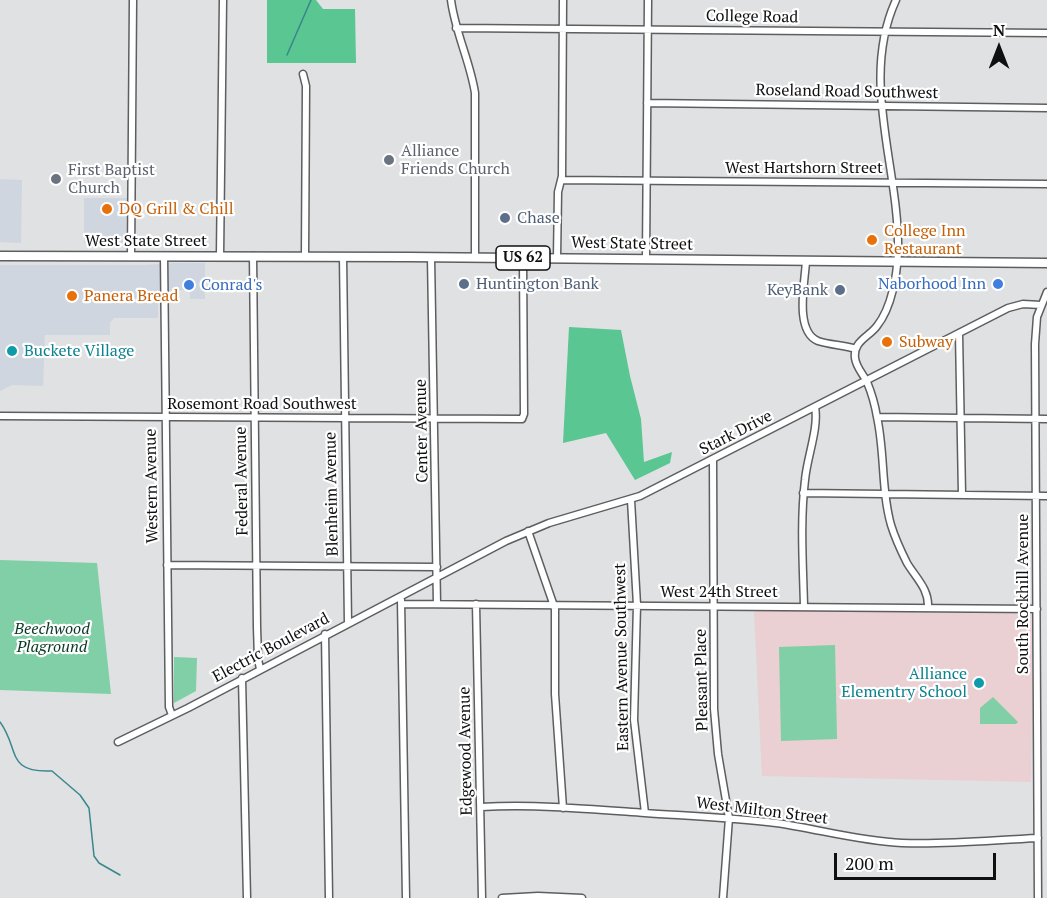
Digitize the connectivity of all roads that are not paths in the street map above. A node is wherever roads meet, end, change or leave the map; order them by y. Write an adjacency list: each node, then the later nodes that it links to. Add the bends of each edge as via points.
1 (133, 0): 21 (street)
2 (223, 0): 23 (street)
3 (451, 0): 7 (street)
4 (563, 0): 8 (street)
5 (648, 0): 9 (street)
6 (896, 0): 10 (street)
7 (456, 28): 8 (street, College Road); 28 (street, via 471,73 476,105)
8 (563, 28): 9 (street, College Road); 16 (street)
9 (648, 29): 10 (street, College Road); 13 (street)
10 (886, 32): 11 (street, College Road); 14 (street)
11 (1047, 33)
12 (303, 74): 25 (street)
13 (647, 104): 14 (street, Roseland Road Southwest); 17 (street)
14 (881, 106): 15 (street, Roseland Road Southwest); 18 (street)
15 (1047, 108)
16 (561, 180): 17 (street, West Hartshorn Street); 30 (street)
17 (647, 180): 18 (street, West Hartshorn Street); 31 (street)
18 (893, 182): 19 (street, West Hartshorn Street); 33 (street)
19 (1047, 184)
20 (0, 255): 21 (highway, West State Street / US 62)
21 (131, 256): 22 (highway, West State Street / US 62)
22 (164, 256): 23 (highway, West State Street / US 62); 42 (street, Western Avenue)
23 (220, 256): 24 (highway, West State Street / US 62)
24 (253, 256): 25 (highway, West State Street / US 62); 44 (street, Federal Avenue)
25 (305, 257): 26 (highway, West State Street / US 62)
26 (343, 257): 27 (highway, West State Street / US 62); 45 (street, Blenheim Avenue)
27 (431, 257): 28 (highway, West State Street / US 62); 46 (street, Center Avenue)
28 (475, 257): 29 (highway, West State Street / US 62)
29 (523, 258): 30 (highway, West State Street / US 62); 46 (street, Rosemont Road Southwest, via 523,418)
30 (557, 258): 31 (highway, West State Street / US 62)
31 (646, 259): 32 (highway, West State Street / US 62)
32 (806, 261): 33 (highway, West State Street / US 62); 38 (street, via 805,329 819,341)
33 (897, 261): 34 (highway, West State Street / US 62); 38 (street, via 885,314)
34 (1047, 263)
35 (1047, 292): 36 (street, South Rockhill Avenue)
36 (1041, 305): 37 (street, Stark Drive, via 1016,305); 48 (street, South Rockhill Avenue, via 1035,336)
37 (959, 333): 39 (street, Stark Drive); 47 (street)
38 (856, 349): 39 (street, via 856,362)
39 (866, 381): 40 (street, Stark Drive); 43 (street)
40 (815, 407): 50 (street, Stark Drive); 51 (street, via 817,416)
41 (0, 416): 42 (street, Rosemont Road Southwest)
42 (165, 417): 44 (street, Rosemont Road Southwest); 58 (street, Western Avenue)
43 (877, 417): 47 (street); 52 (street)
44 (255, 418): 45 (street, Rosemont Road Southwest); 59 (street, Federal Avenue)
45 (345, 418): 46 (street, Rosemont Road Southwest); 60 (street, Blenheim Avenue)
46 (435, 418): 61 (street, Center Avenue)
47 (960, 418): 48 (street); 53 (street)
48 (1036, 418): 49 (street); 54 (street, South Rockhill Avenue)
49 (1047, 419)
50 (713, 460): 56 (street, Stark Drive); 68 (street, Pleasant Place)
51 (803, 493): 52 (street); 69 (street)
52 (885, 494): 53 (street); 70 (street, via 895,535 926,592)
53 (962, 495): 54 (street)
54 (1036, 496): 55 (street); 71 (street, South Rockhill Avenue)
55 (1047, 496)
56 (631, 500): 57 (street, Stark Drive); 67 (street, Eastern Avenue Southwest)
57 (528, 531): 62 (street, Stark Drive); 66 (street)
58 (167, 565): 59 (street); 78 (street, Western Avenue)
59 (257, 565): 60 (street); 74 (street, Federal Avenue)
60 (346, 566): 61 (street); 72 (street, Blenheim Avenue)
61 (437, 567): 62 (street, Center Avenue)
62 (437, 576): 63 (street, Electric Boulevard); 64 (street, Center Avenue)
63 (401, 600): 64 (street, West 24th Street); 72 (street, Electric Boulevard); 87 (street)
64 (437, 604): 65 (street, West 24th Street)
65 (476, 604): 66 (street, West 24th Street); 80 (street, Edgewood Avenue)
66 (554, 604): 67 (street, West 24th Street); 81 (street)
67 (637, 605): 68 (street, West 24th Street); 82 (street, Eastern Avenue Southwest, via 634,720)
68 (714, 605): 69 (street, West 24th Street); 83 (street, Pleasant Place, via 716,734)
69 (804, 606): 70 (street, West 24th Street)
70 (928, 608): 71 (street, West 24th Street)
71 (1037, 609): 76 (street, South Rockhill Avenue)
72 (348, 623): 73 (street, Electric Boulevard)
73 (326, 634): 74 (street, Electric Boulevard); 86 (street)
74 (260, 669): 75 (street, Electric Boulevard)
75 (242, 678): 78 (street, Electric Boulevard); 85 (street)
76 (1038, 686): 77 (street); 84 (street, South Rockhill Avenue)
77 (1046, 689)
78 (172, 715): 79 (street, Electric Boulevard)
79 (118, 742)
80 (481, 807): 81 (street, West Milton Street); 88 (street, Edgewood Avenue)
81 (563, 807): 82 (street, West Milton Street)
82 (645, 813): 83 (street, West Milton Street)
83 (729, 818): 84 (street, West Milton Street, via 900,843); 91 (street, Pleasant Place)
84 (1038, 838): 92 (street, South Rockhill Avenue)
85 (247, 898)
86 (329, 898)
87 (406, 898)
88 (482, 898)
89 (502, 898): 90 (street)
90 (582, 898)
91 (723, 898)
92 (1038, 898)

